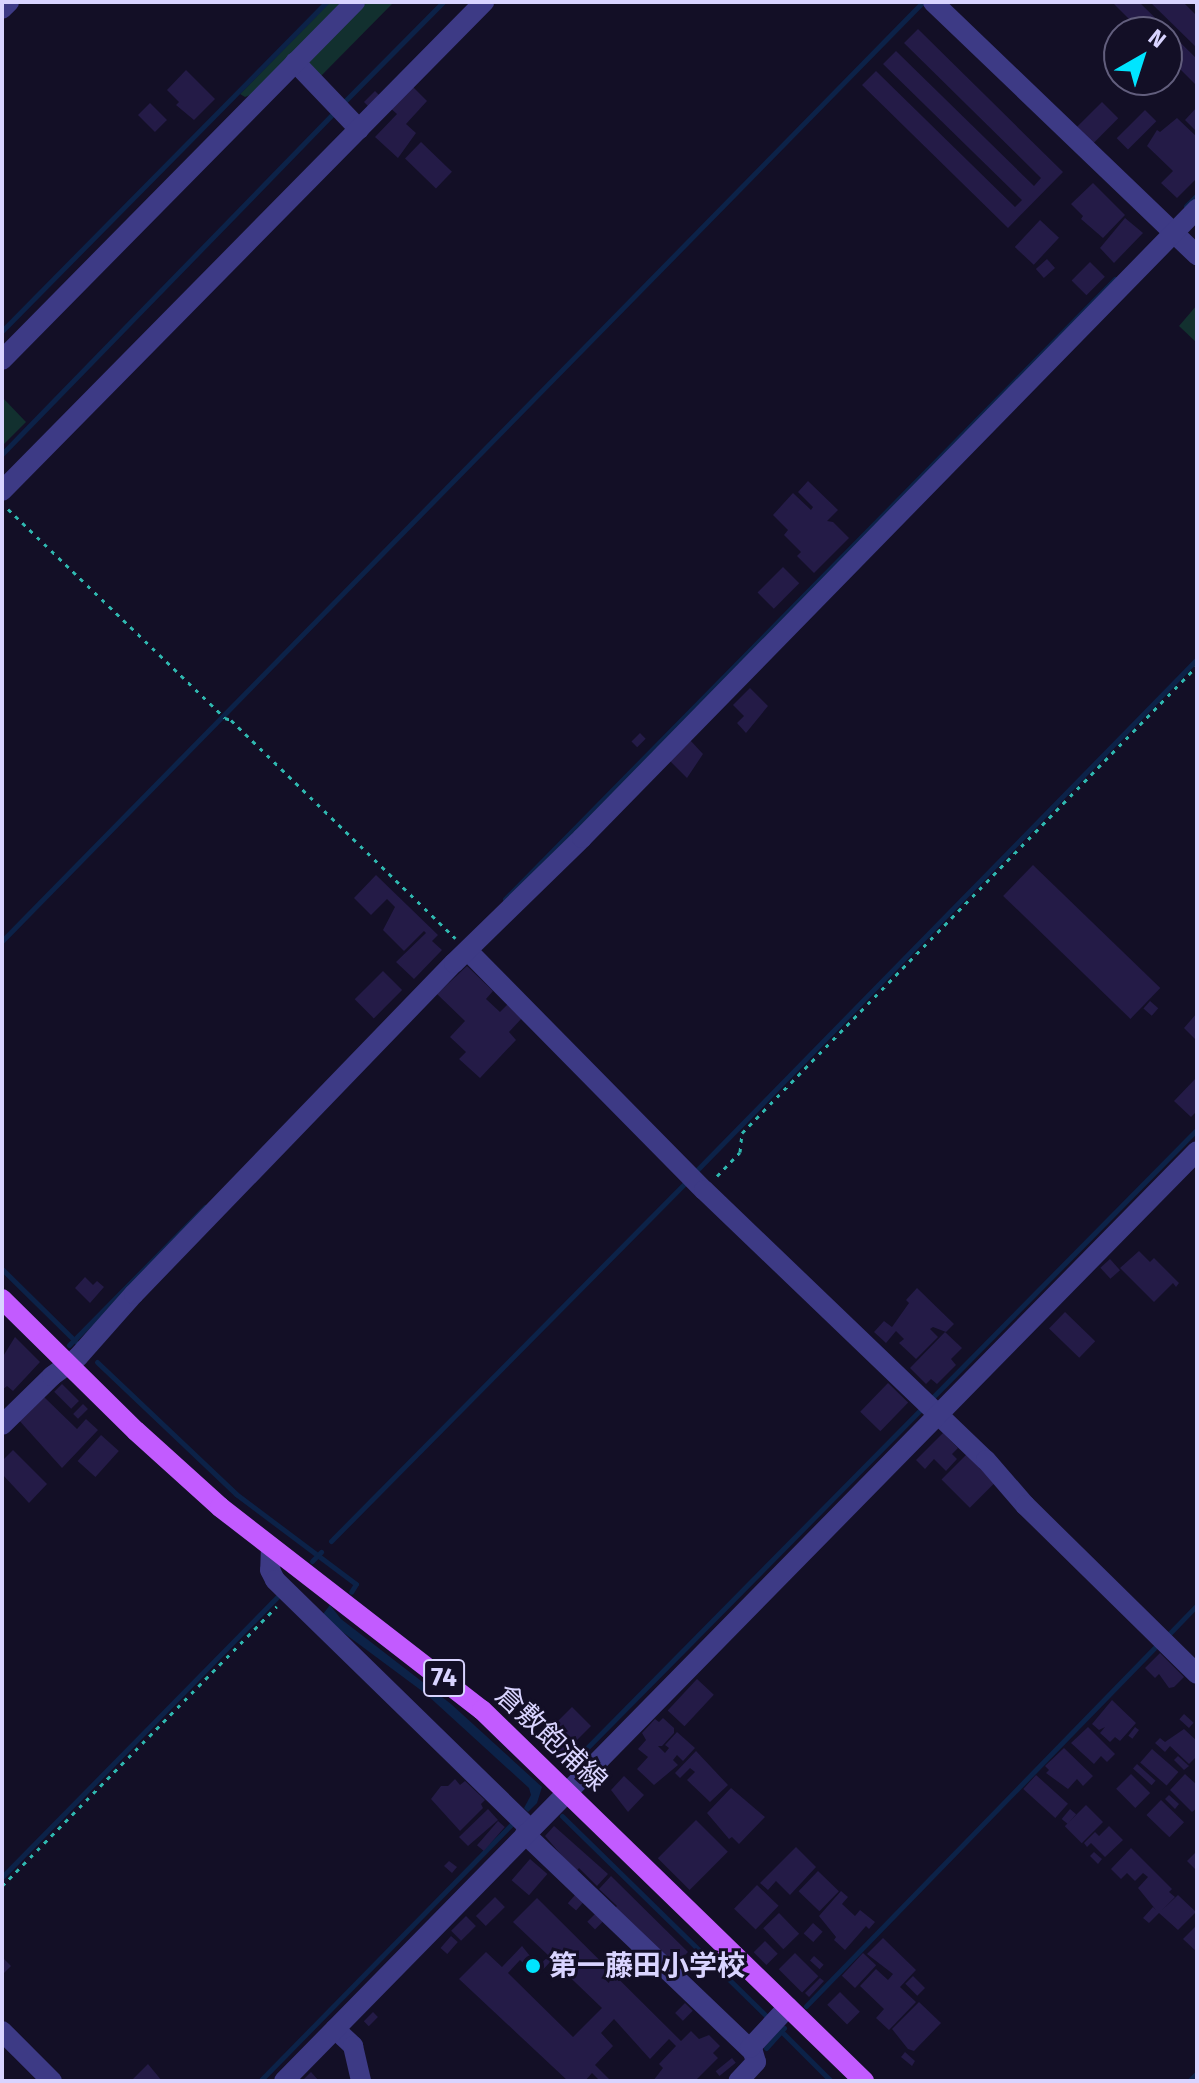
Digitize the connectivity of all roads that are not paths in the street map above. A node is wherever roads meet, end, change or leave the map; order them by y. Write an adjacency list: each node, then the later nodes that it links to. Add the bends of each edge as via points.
1 (9, 2): 5 (street)
2 (355, 2): 6 (street)
3 (484, 2): 7 (street)
4 (933, 2): 9 (street)
5 (2, 9)
6 (295, 62): 7 (street); 11 (street)
7 (359, 129): 12 (street)
8 (1197, 209): 9 (street)
9 (1169, 228): 10 (street); 13 (street)
10 (1197, 255)
11 (2, 360)
12 (2, 491)
13 (463, 946): 16 (street); 17 (street, via 704,1190)
14 (1197, 1151): 17 (street)
15 (2, 1299): 16 (main road, 倉敷飽浦線 / 74)
16 (68, 1364): 18 (street); 19 (main road, 倉敷飽浦線 / 74, via 185,1476)
17 (930, 1407): 20 (street); 21 (street)
18 (2, 1425)
19 (271, 1547): 21 (main road, 倉敷飽浦線 / 74, via 446,1680); 22 (street, via 270,1570 289,1594)
20 (1197, 1674)
21 (567, 1791): 22 (street); 23 (main road, 倉敷飽浦線 / 74)
22 (523, 1824): 24 (street); 26 (street)
23 (777, 2019): 26 (street); 31 (main road, 倉敷飽浦線 / 74)
24 (335, 2029): 28 (street); 29 (street, via 353,2046)
25 (2, 2031): 27 (street)
26 (750, 2048): 30 (street, via 756,2062)
27 (52, 2081)
28 (284, 2081)
29 (361, 2081)
30 (738, 2081)
31 (864, 2081)

